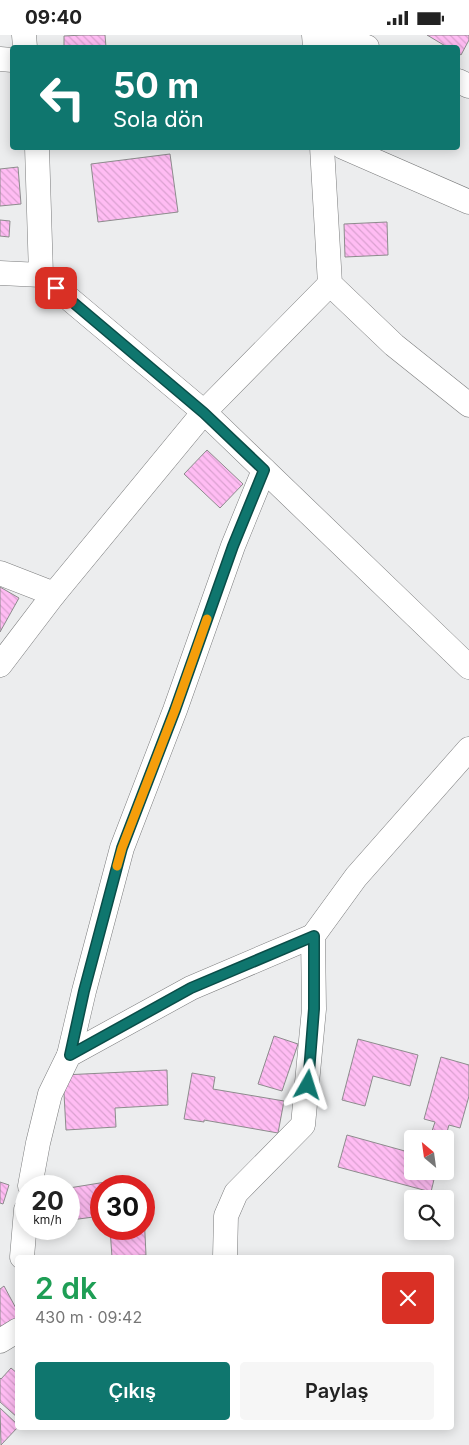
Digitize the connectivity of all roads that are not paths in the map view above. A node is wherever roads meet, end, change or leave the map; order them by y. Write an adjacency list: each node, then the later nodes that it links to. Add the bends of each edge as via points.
1 (334, 35): 2 (street)
2 (362, 45)
3 (37, 150): 8 (street)
4 (322, 150): 9 (street)
5 (350, 150): 6 (street)
6 (469, 202)
7 (0, 273): 8 (street)
8 (41, 275): 11 (street)
9 (330, 284): 10 (street, via 394,345); 11 (street)
10 (469, 405)
11 (204, 413): 12 (street); 14 (street)
12 (264, 470): 16 (street); 19 (street, via 122,848)
13 (0, 573): 14 (street)
14 (54, 594): 15 (street)
15 (0, 665)
16 (469, 667)
17 (469, 749): 18 (street, via 356,877)
18 (314, 936): 19 (street, via 191,988); 23 (street, via 314,1009 303,1125 236,1193 226,1216)
19 (70, 1055): 20 (street, via 50,1094)
20 (32, 1175)
21 (23, 1240): 22 (street)
22 (22, 1255)
23 (225, 1255)
24 (15, 1332): 25 (street)
25 (0, 1341)

